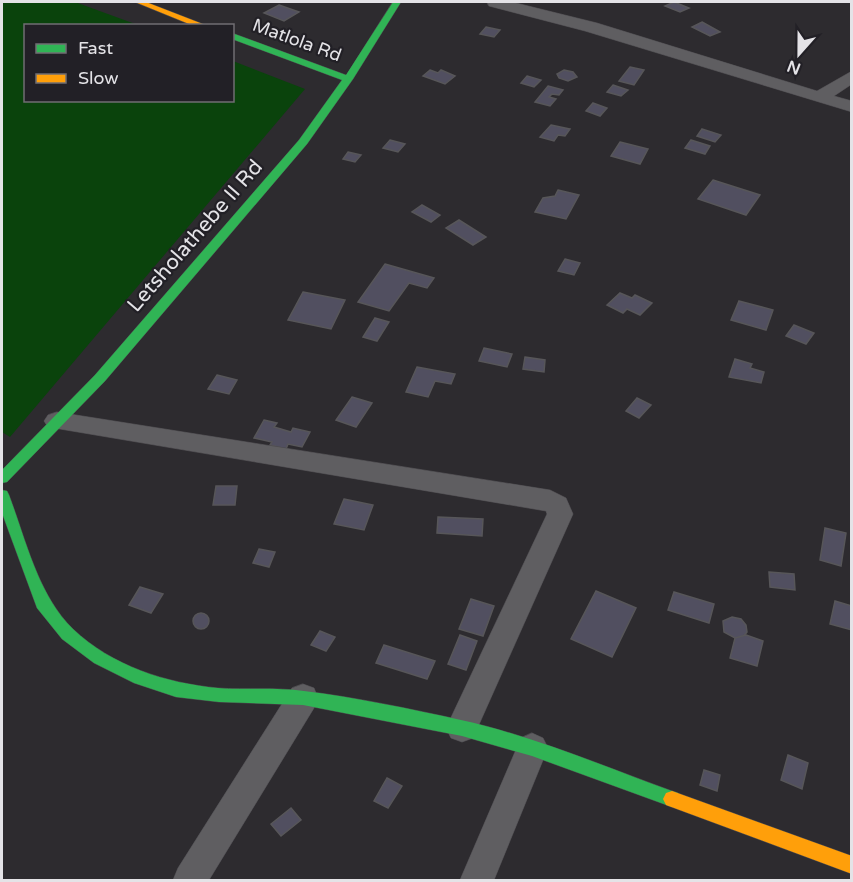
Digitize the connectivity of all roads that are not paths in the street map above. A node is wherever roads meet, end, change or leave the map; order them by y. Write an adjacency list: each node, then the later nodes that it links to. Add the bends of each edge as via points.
1 (139, 2): 4 (street)
2 (397, 2): 7 (street, Letsholathebe II Rd)
3 (495, 2): 8 (street)
4 (199, 24)
5 (234, 37): 7 (street, Matlola Rd)
6 (852, 76): 8 (street)
7 (348, 79): 10 (street, Letsholathebe II Rd, via 303,142 239,218 100,378)
8 (820, 97): 9 (street)
9 (852, 107)
10 (57, 421): 11 (street, Letsholathebe II Rd); 14 (street, via 550,500 557,505 557,522)
11 (7, 465)
12 (2, 495): 13 (street, via 42,603 68,634 100,658 176,690)
13 (303, 698): 14 (street); 17 (street)
14 (462, 729): 15 (street)
15 (532, 748): 16 (street); 18 (street)
16 (852, 865)
17 (189, 880)
18 (477, 880)

